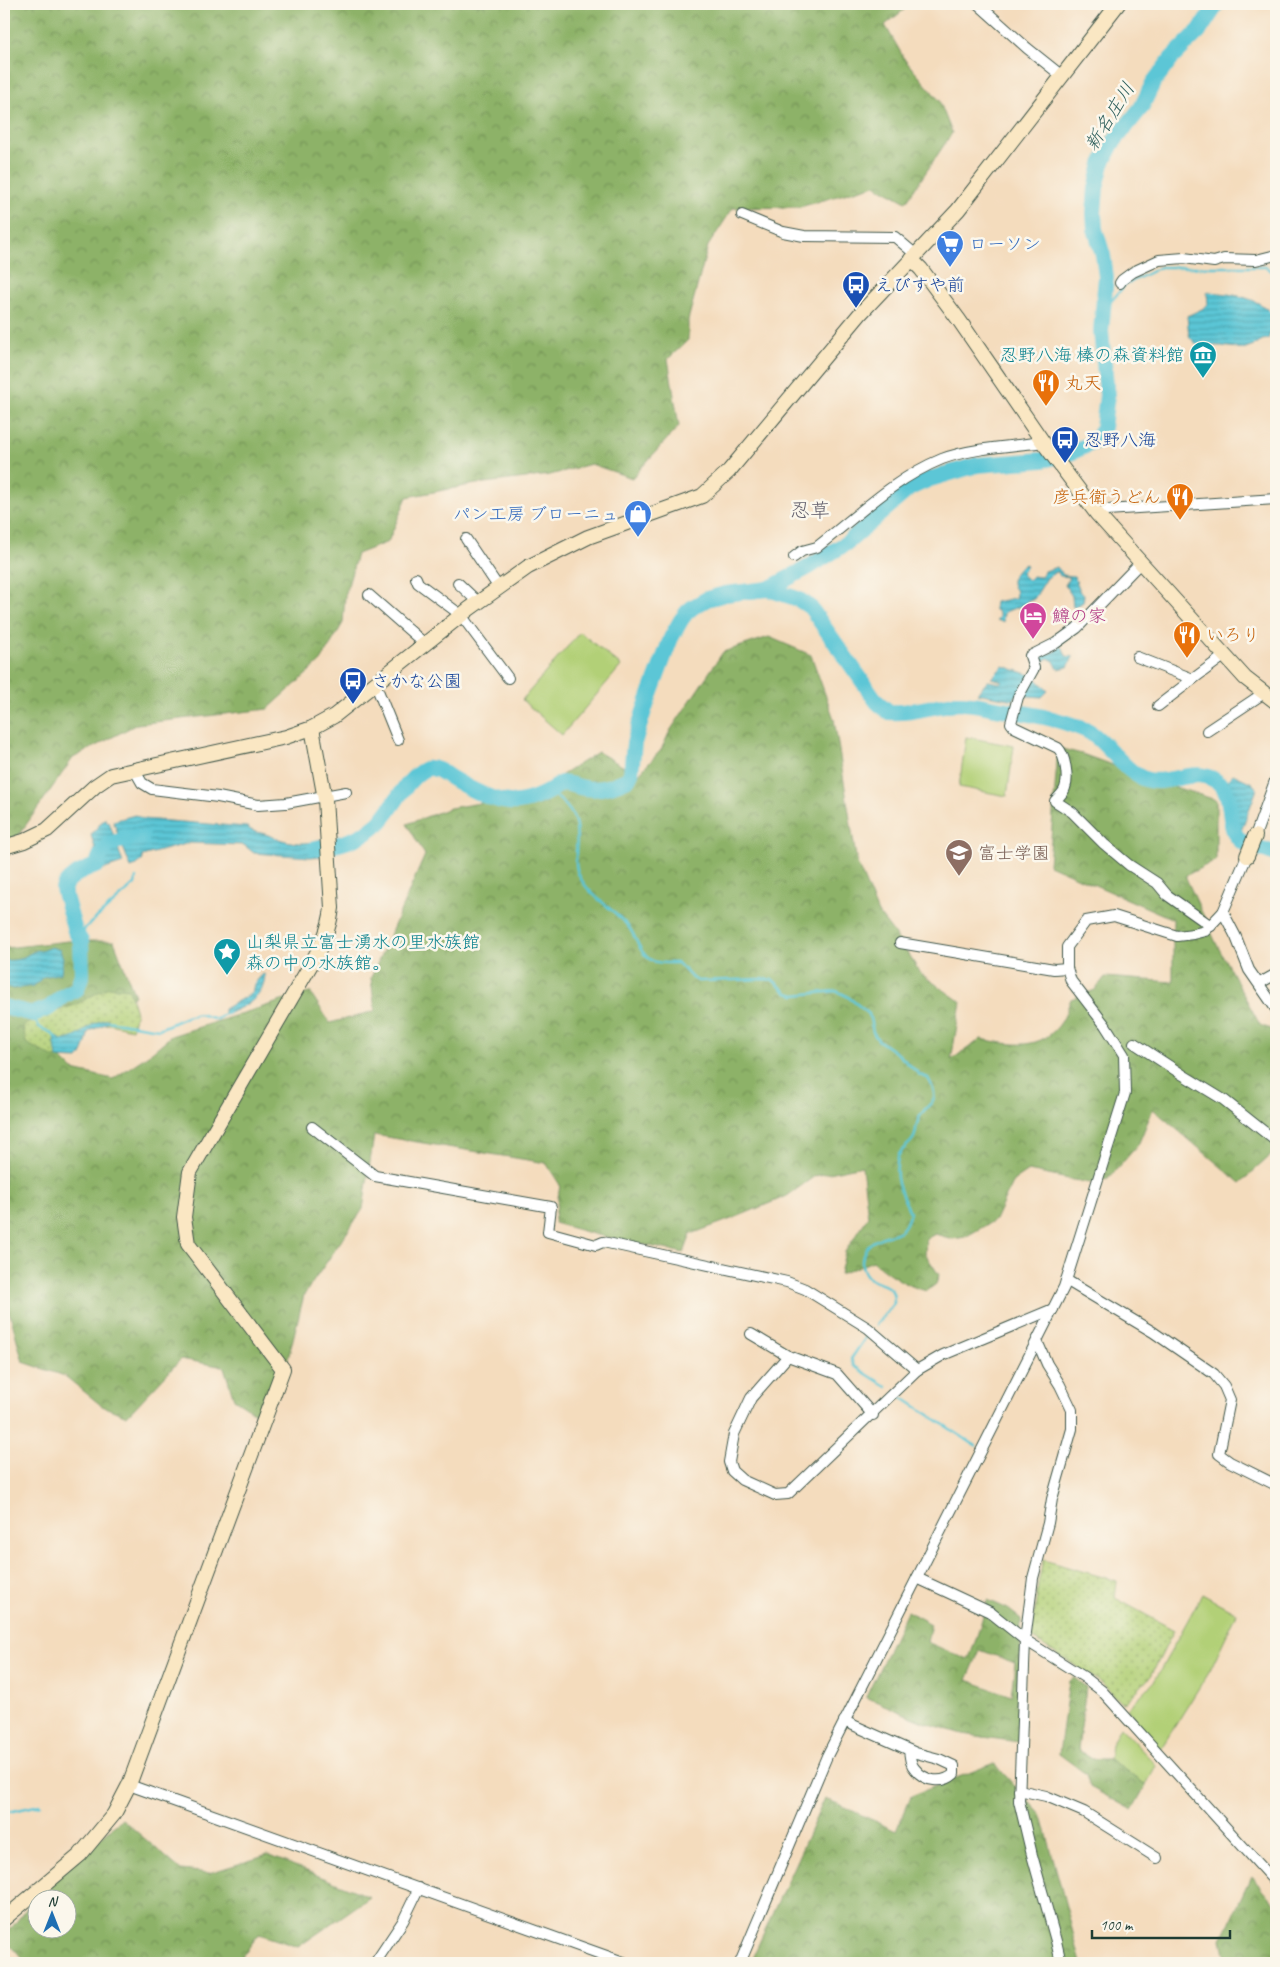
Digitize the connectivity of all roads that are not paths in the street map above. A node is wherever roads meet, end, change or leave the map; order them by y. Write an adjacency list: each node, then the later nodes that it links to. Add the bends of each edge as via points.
1 (978, 4): 3 (street)
2 (1118, 4): 3 (street)
3 (1062, 76): 6 (street, via 958,210)
4 (742, 215): 6 (street, via 783,232 804,236 895,237)
5 (1276, 256): 7 (street, via 1214,262 1184,258 1159,260)
6 (913, 257): 8 (street); 16 (street, via 860,314 729,471 702,496 588,537 528,567)
7 (1120, 282)
8 (1045, 443): 10 (street); 12 (street, via 943,458 896,484 817,547)
9 (1276, 499): 10 (street, via 1107,510)
10 (1097, 514): 13 (street)
11 (466, 539): 16 (street)
12 (794, 557)
13 (1141, 562): 21 (street); 40 (street, via 1077,628 1030,656 1034,668 1018,697 1011,722 1014,727 1062,753 1065,788 1055,801 1072,812 1104,844 1167,895)
14 (416, 578): 19 (street, via 418,583)
15 (458, 583): 18 (street)
16 (499, 588): 18 (street)
17 (369, 595): 20 (street)
18 (478, 602): 19 (street)
19 (461, 615): 20 (street); 23 (street)
20 (425, 644): 25 (street)
21 (1224, 656): 24 (street); 26 (street)
22 (1137, 657): 24 (street)
23 (508, 678)
24 (1193, 679): 28 (street)
25 (375, 683): 29 (street, via 334,716); 31 (street)
26 (1264, 693): 27 (street); 30 (street)
27 (1276, 702)
28 (1158, 706)
29 (312, 728): 32 (street, via 286,738); 35 (street)
30 (1207, 731)
31 (398, 740)
32 (134, 770): 35 (street, via 142,783 152,789 258,805); 37 (street, via 111,775 47,830)
33 (1276, 778): 36 (street)
34 (346, 792): 35 (street)
35 (325, 797): 61 (street, via 332,908 326,937 190,1172 184,1217 188,1244 283,1369)
36 (1255, 836): 38 (street)
37 (4, 847)
38 (1247, 856): 39 (street)
39 (1224, 912): 40 (street); 44 (street, via 1249,970)
40 (1211, 926): 42 (street, via 1204,931 1177,936 1114,916 1086,921 1067,947)
41 (900, 943): 42 (street, via 1054,969)
42 (1067, 968): 49 (street, via 1071,981 1124,1055 1125,1093)
43 (1276, 974): 44 (street)
44 (1260, 983): 45 (street)
45 (1276, 1009)
46 (1134, 1043): 48 (street, via 1224,1100)
47 (312, 1127): 54 (street, via 375,1176 551,1208 548,1232 596,1245 603,1242 787,1282 868,1328)
48 (1276, 1142)
49 (1066, 1280): 50 (street); 56 (street, via 1153,1332 1214,1374 1230,1400 1219,1454)
50 (1053, 1309): 52 (street); 54 (street, via 943,1355)
51 (751, 1334): 53 (street)
52 (1037, 1341): 57 (street); 58 (street, via 1072,1410 1072,1430 1033,1578)
53 (788, 1356): 55 (street, via 837,1374); 55 (street, via 750,1398 734,1434 729,1462 732,1471 742,1480 775,1495 788,1494)
54 (917, 1370): 55 (street)
55 (873, 1414)
56 (1276, 1485)
57 (918, 1578): 58 (street, via 990,1612); 59 (street)
58 (1025, 1640): 62 (street); 64 (street, via 1093,1683 1112,1700)
59 (844, 1721): 60 (street); 69 (street)
60 (909, 1750)
61 (129, 1785): 65 (street); 66 (street, via 114,1814 80,1854)
62 (1019, 1790): 63 (street, via 1046,1796 1084,1812); 70 (street, via 1032,1855)
63 (1156, 1858)
64 (1276, 1883)
65 (419, 1888): 67 (street, via 403,1921); 68 (street)
66 (4, 1919)
67 (375, 1963)
68 (626, 1963)
69 (740, 1963)
70 (1061, 1963)

